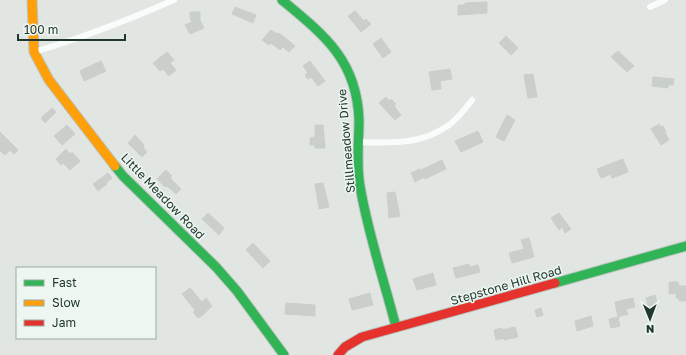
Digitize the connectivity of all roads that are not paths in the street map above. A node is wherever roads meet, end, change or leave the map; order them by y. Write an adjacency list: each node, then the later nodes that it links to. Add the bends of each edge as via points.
1 (32, 0): 6 (street, Little Meadow Road)
2 (174, 0): 6 (street, via 80,38)
3 (282, 0): 8 (street, Stillmeadow Drive, via 338,52 352,76 358,109)
4 (665, 0): 5 (street)
5 (650, 7)
6 (34, 52): 11 (street, Little Meadow Road, via 49,80 123,176 216,267)
7 (472, 100): 8 (street, via 449,124 415,141)
8 (359, 142): 10 (street, Stillmeadow Drive, via 360,184)
9 (686, 246): 10 (street, Stepstone Hill Road)
10 (396, 327): 12 (street, Stepstone Hill Road, via 362,337 345,347)
11 (284, 355)
12 (338, 355)

